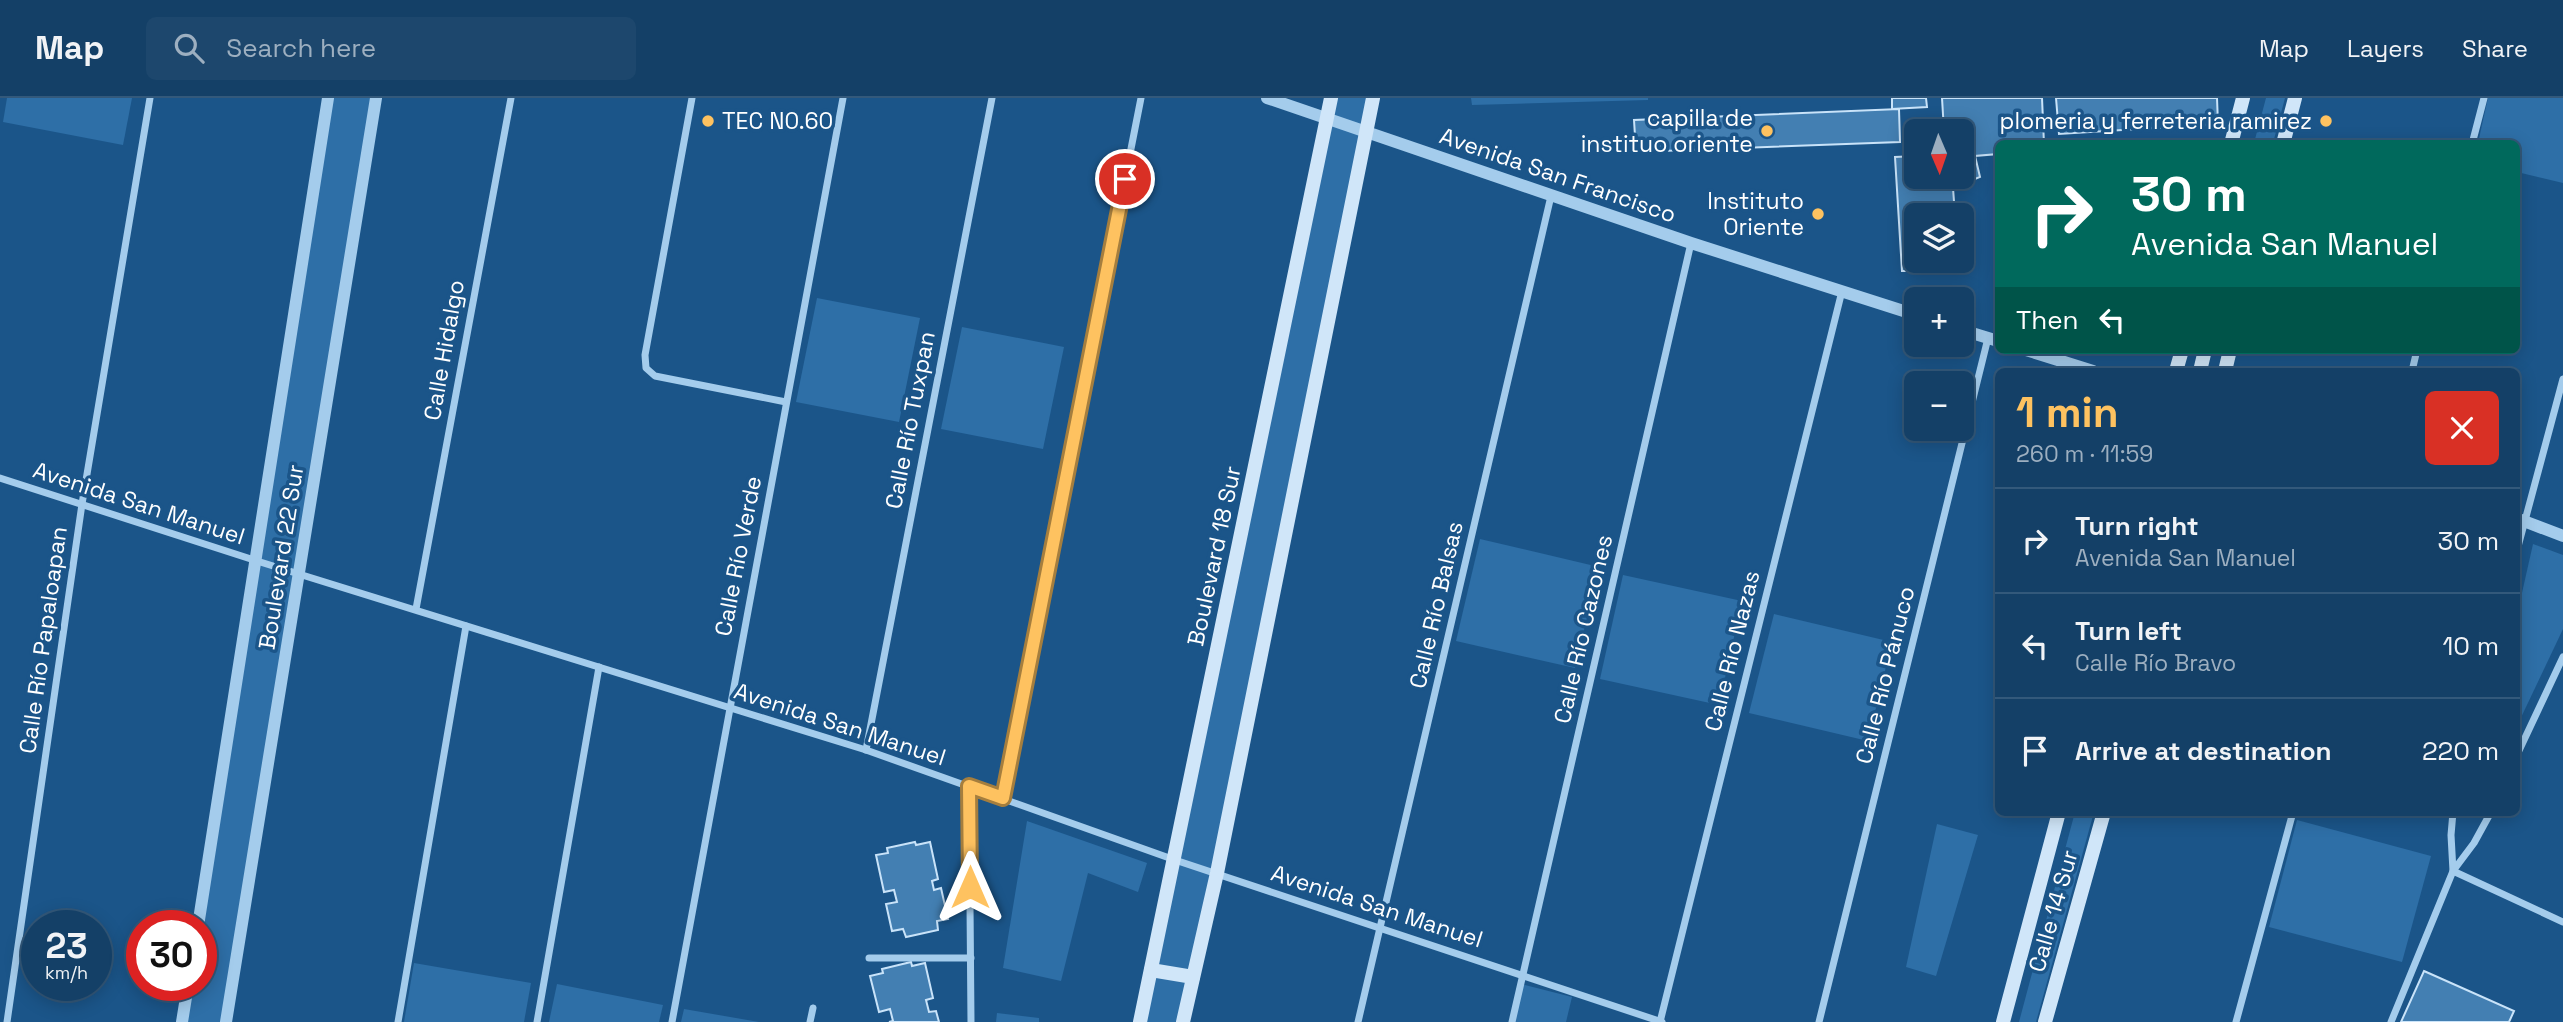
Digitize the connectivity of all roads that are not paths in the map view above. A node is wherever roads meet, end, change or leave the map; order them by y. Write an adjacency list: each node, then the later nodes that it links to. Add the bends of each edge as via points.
1 (150, 98): 31 (street, Calle Río Papaloapan)
2 (328, 98): 34 (street, Boulevard 22 Sur)
3 (376, 98): 35 (street, Boulevard 22 Sur)
4 (511, 98): 36 (street, Calle Hidalgo)
5 (692, 98): 29 (street, via 646,368 655,376)
6 (842, 98): 29 (street, Calle Río Verde)
7 (992, 98): 42 (street, Calle Río Tuxpan)
8 (1141, 98): 44 (street)
9 (1267, 98): 15 (street, Avenida San Francisco)
10 (1331, 98): 15 (main road, Boulevard 18 Sur)
11 (1373, 98): 16 (main road)
12 (2244, 98): 17 (main road)
13 (2295, 98): 18 (main road)
14 (2484, 98): 19 (street)
15 (1327, 118): 16 (street, Avenida San Francisco); 50 (main road, Boulevard 18 Sur)
16 (1366, 131): 20 (street, Avenida San Francisco); 52 (main road)
17 (2232, 140)
18 (2284, 140)
19 (2473, 140)
20 (1550, 196): 21 (street, Avenida San Francisco); 55 (street, Calle Río Balsas)
21 (1691, 243): 22 (street, Avenida San Francisco); 59 (street, Calle Río Cazones)
22 (1842, 290): 23 (street, Avenida San Francisco); 75 (street, Calle Río Nazas)
23 (1904, 311)
24 (1974, 334): 25 (street)
25 (1993, 340): 76 (street, Calle Río Pánuco)
26 (2039, 354): 27 (street)
27 (2083, 368)
28 (2563, 379): 32 (street)
29 (786, 402): 40 (street, Calle Río Verde)
30 (0, 478): 31 (street, Avenida San Manuel)
31 (82, 504): 34 (street, Avenida San Manuel); 63 (street, Calle Río Papaloapan)
32 (2521, 519): 33 (street)
33 (2563, 536)
34 (257, 561): 35 (street, Avenida San Manuel); 53 (street, Boulevard 22 Sur)
35 (300, 574): 36 (street, Avenida San Manuel); 65 (street, Boulevard 22 Sur)
36 (416, 609): 37 (street, Avenida San Manuel)
37 (466, 626): 39 (street, Avenida San Manuel); 66 (street)
38 (2563, 657): 41 (street)
39 (599, 667): 40 (street, Avenida San Manuel); 67 (street)
40 (729, 709): 42 (street, Avenida San Manuel); 68 (street, Calle Río Verde)
41 (2520, 748)
42 (866, 750): 43 (street, Avenida San Manuel)
43 (969, 786): 44 (street, Avenida San Manuel); 56 (street)
44 (1003, 798): 50 (street, Avenida San Manuel)
45 (2058, 816): 77 (main road, Calle 14 Sur)
46 (2103, 816): 78 (main road, Calle 14 Sur)
47 (2292, 816): 79 (street)
48 (2453, 816): 51 (street)
49 (2489, 816): 51 (street)
50 (1175, 860): 52 (street, Avenida San Manuel); 58 (main road, Boulevard 18 Sur)
51 (2453, 871): 54 (street); 80 (street)
52 (1217, 873): 55 (street, Avenida San Manuel); 60 (main road)
53 (201, 910)
54 (2563, 922)
55 (1380, 927): 59 (street, Avenida San Manuel); 73 (street, Calle Río Balsas)
56 (971, 957): 57 (street); 70 (street)
57 (869, 958)
58 (1151, 970): 60 (main road); 71 (main road, Boulevard 18 Sur)
59 (1523, 975): 74 (street, Calle Río Cazones); 75 (street, Avenida San Manuel)
60 (1193, 977): 72 (main road)
61 (185, 1001): 64 (street)
62 (813, 1008): 69 (street)
63 (7, 1022)
64 (182, 1022)
65 (226, 1022)
66 (398, 1022)
67 (537, 1022)
68 (672, 1022)
69 (810, 1022)
70 (971, 1022)
71 (1140, 1022)
72 (1183, 1022)
73 (1358, 1022)
74 (1512, 1022)
75 (1661, 1022)
76 (1819, 1022)
77 (2003, 1022)
78 (2045, 1022)
79 (2236, 1022)
80 (2391, 1022)

